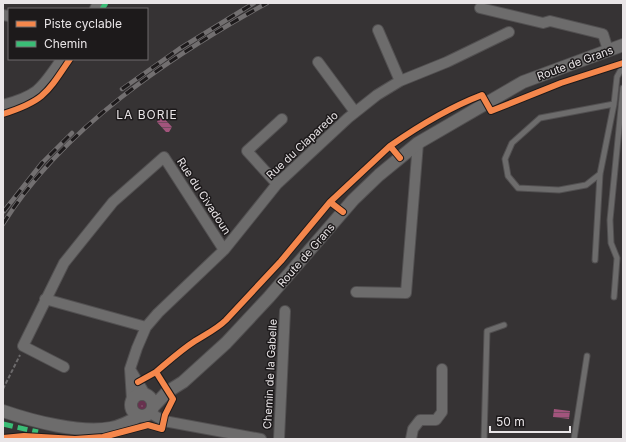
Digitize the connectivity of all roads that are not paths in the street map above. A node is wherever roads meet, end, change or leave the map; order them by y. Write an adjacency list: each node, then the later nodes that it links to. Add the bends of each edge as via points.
1 (480, 8): 5 (street, via 603,34)
2 (378, 30): 9 (street)
3 (509, 32): 9 (street, Rue du Claparedo)
4 (623, 45): 5 (street, Route de Grans)
5 (608, 50): 15 (street, Route de Grans, via 523,82)
6 (61, 60): 12 (street, via 39,92)
7 (318, 62): 13 (street)
8 (623, 66): 11 (lane, via 617,76)
9 (400, 81): 13 (street, Rue du Claparedo)
10 (623, 88): 21 (lane, via 610,220 611,243 617,258)
11 (614, 104): 16 (lane); 16 (lane, via 540,118 512,143 505,160 508,176 518,188 559,190 586,185)
12 (3, 106)
13 (355, 112): 17 (street, Rue du Claparedo)
14 (282, 119): 17 (street, via 247,151)
15 (418, 143): 20 (street, via 406,293); 30 (street, Route de Grans, via 353,200 226,343 183,382)
16 (600, 174): 19 (lane)
17 (277, 184): 18 (street, Rue du Claparedo)
18 (224, 250): 22 (street, Rue du Civadoun, via 164,157 113,202 64,263); 25 (street, Rue du Claparedo)
19 (595, 260)
20 (356, 292)
21 (614, 297)
22 (46, 299): 25 (street); 27 (street, via 24,346)
23 (285, 311): 34 (street, Chemin de la Gabelle)
24 (504, 325): 36 (lane, via 487,331)
25 (146, 327): 28 (street, Rue du Claparedo)
26 (587, 356): 37 (lane)
27 (64, 366)
28 (130, 369): 30 (street); 30 (street, Rue du Claparedo)
29 (442, 369): 35 (street, via 442,412 436,420 420,420 413,428)
30 (143, 405): 31 (street, Route de Grans, via 129,422 106,428 66,426); 32 (street, via 164,421)
31 (4, 412)
32 (228, 436): 33 (street)
33 (261, 439)
34 (279, 439)
35 (411, 439)
36 (484, 439)
37 (574, 439)

